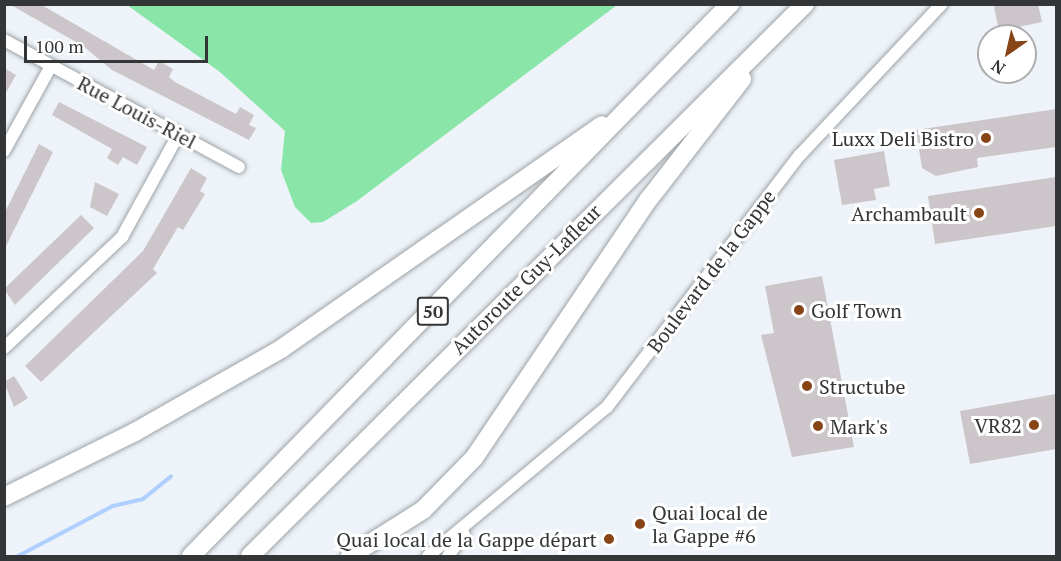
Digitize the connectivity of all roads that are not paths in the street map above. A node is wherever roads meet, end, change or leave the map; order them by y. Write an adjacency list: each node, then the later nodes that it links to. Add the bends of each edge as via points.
1 (730, 4): 7 (highway, 50)
2 (805, 4): 4 (highway, Autoroute Guy-Lafleur / 50)
3 (942, 4): 13 (street, Boulevard de la Gappe, via 806,148 608,407)
4 (780, 30): 15 (highway, Autoroute Guy-Lafleur / 50); 16 (highway, via 649,199 474,458 413,518)
5 (4, 40): 6 (street, Rue Louis-Riel)
6 (51, 66): 8 (street, Rue Louis-Riel); 9 (street)
7 (631, 106): 12 (highway, via 281,349); 14 (highway, 50)
8 (178, 135): 10 (street, Rue Louis-Riel); 11 (street, via 122,237)
9 (4, 151)
10 (239, 167)
11 (4, 348)
12 (9, 495)
13 (470, 526): 17 (street, Boulevard de la Gappe); 18 (street, Boulevard de la Gappe)
14 (196, 551)
15 (250, 556)
16 (350, 556)
17 (428, 556)
18 (448, 556)

